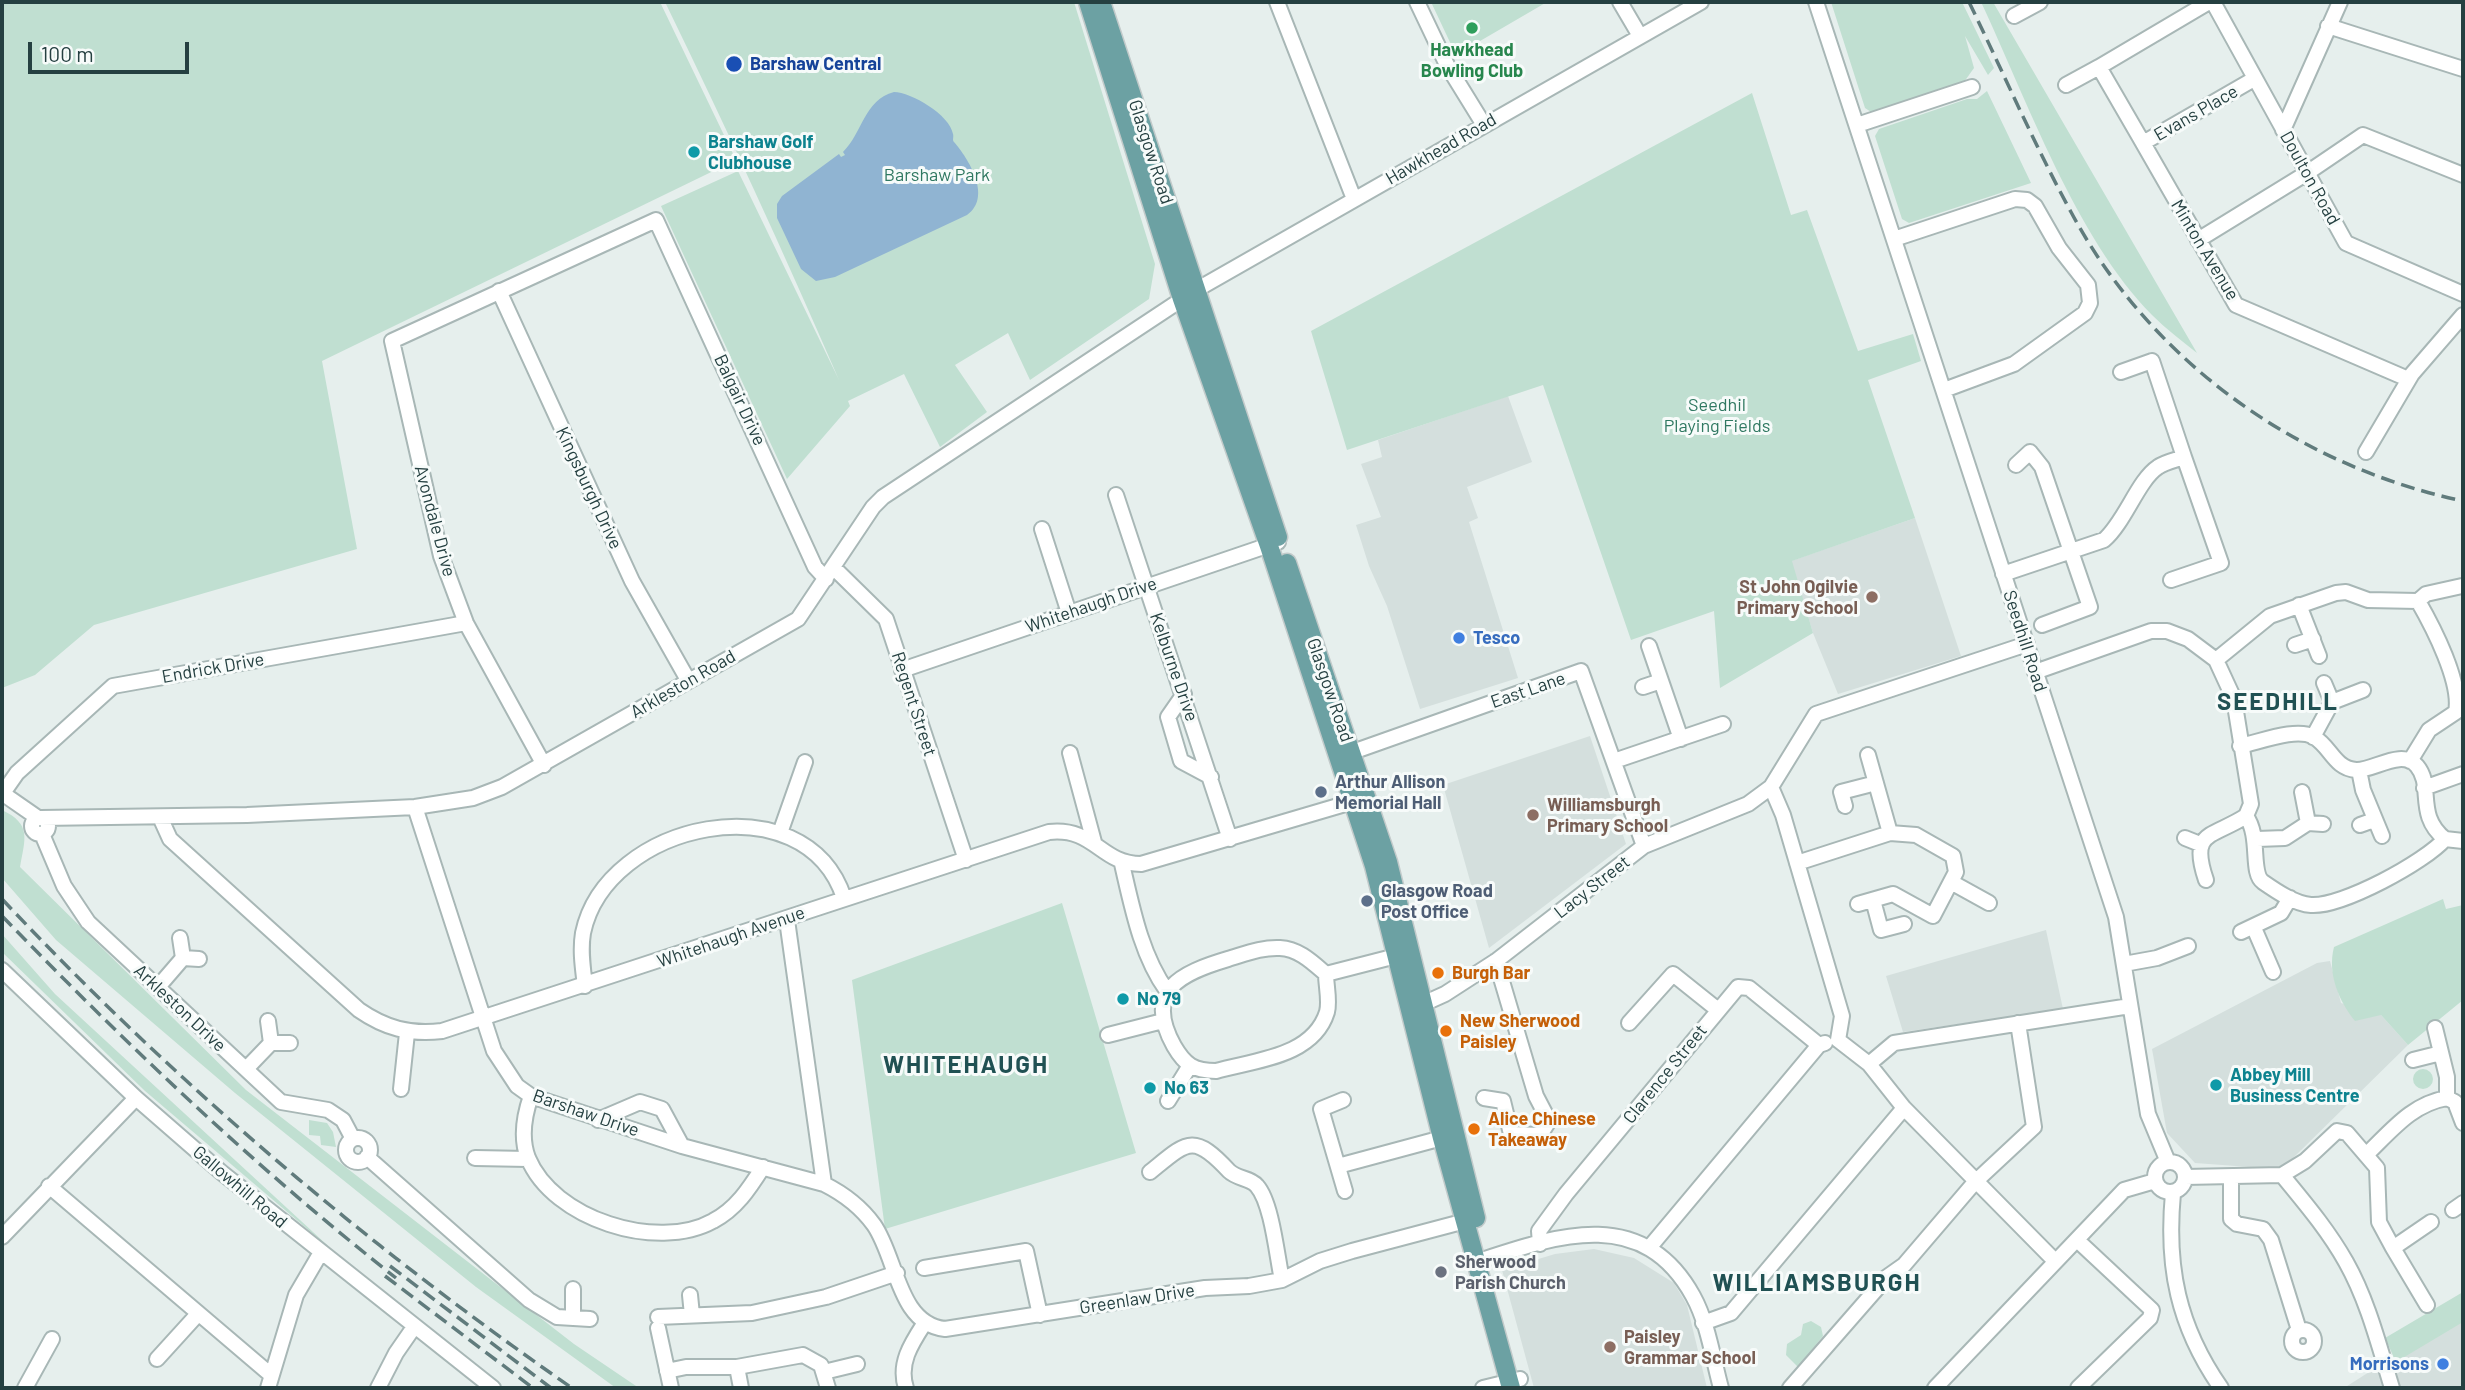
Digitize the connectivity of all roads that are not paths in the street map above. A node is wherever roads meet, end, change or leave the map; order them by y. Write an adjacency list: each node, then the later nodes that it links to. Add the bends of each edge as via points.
1 (1088, 2): 29 (main road, Glasgow Road)
2 (1101, 2): 29 (main road, Glasgow Road)
3 (1277, 2): 25 (street)
4 (1417, 2): 19 (street)
5 (1620, 2): 13 (street)
6 (1701, 2): 13 (street, Hawkhead Road)
7 (1816, 2): 20 (street, Seedhill Road)
8 (2040, 2): 11 (street)
9 (2211, 2): 14 (street); 16 (street, Doulton Road)
10 (2340, 2): 12 (street)
11 (2014, 16)
12 (2328, 26): 15 (street); 21 (street)
13 (1640, 36): 19 (street, Hawkhead Road)
14 (2099, 67): 17 (street); 22 (street, Evans Place)
15 (2463, 69)
16 (2254, 79): 21 (street, Doulton Road); 22 (street, Evans Place)
17 (2066, 85)
18 (1972, 87): 20 (street)
19 (1483, 125): 25 (street, Hawkhead Road)
20 (1857, 125): 26 (street, Seedhill Road)
21 (2283, 130): 23 (street, Doulton Road)
22 (2143, 143): 27 (street, Minton Avenue)
23 (2307, 173): 24 (street, via 2363,135); 27 (street); 30 (street, Doulton Road, via 2346,243)
24 (2463, 175)
25 (1354, 199): 29 (street, Hawkhead Road)
26 (1894, 239): 34 (street, Seedhill Road); 34 (street, via 2015,199 2027,200 2088,285 2091,296 2085,313 2001,371)
27 (2198, 240): 33 (street, Minton Avenue, via 2235,306)
28 (499, 291): 42 (street, Balgair Drive, via 656,220 815,567); 50 (street, Avondale Drive, via 392,341 441,556); 60 (street, Kingsburgh Drive, via 632,581)
29 (1189, 294): 40 (main road, Glasgow Road); 42 (street, Arkleston Road, via 894,489 873,507)
30 (2463, 294)
31 (2463, 315): 33 (street)
32 (2122, 372): 36 (street, via 2152,360)
33 (2408, 379): 35 (street)
34 (1944, 390): 43 (street, Seedhill Road)
35 (2366, 452)
36 (2185, 457): 41 (street, via 2158,466 2104,540); 44 (street, via 2221,563)
37 (2016, 465): 41 (street, via 2030,452 2042,467)
38 (1116, 495): 45 (street, Kelburne Drive)
39 (1042, 529): 49 (street)
40 (1274, 544): 45 (street, Whitehaugh Drive); 73 (main road, Glasgow Road)
41 (2070, 552): 43 (street); 51 (street, via 2090,607)
42 (829, 573): 58 (street, Regent Street, via 886,619); 60 (street, Arkleston Road, via 798,619)
43 (2003, 574): 53 (street, Seedhill Road)
44 (2171, 580)
45 (1146, 585): 49 (street, Whitehaugh Drive); 66 (street, Kelburne Drive)
46 (2462, 586): 47 (street, via 2426,594)
47 (2418, 601): 48 (street, via 2368,600 2346,592); 64 (street)
48 (2300, 606): 52 (street); 57 (street, via 2270,616)
49 (1069, 613): 58 (street, Whitehaugh Drive)
50 (466, 623): 78 (street, Avondale Drive); 86 (street, Endrick Drive, via 113,685 17,773)
51 (2042, 625)
52 (2313, 639): 54 (street); 56 (street)
53 (2026, 644): 59 (street, Seedhill Road); 83 (street, Lacy Street, via 1816,714)
54 (2295, 645)
55 (1649, 646): 61 (street)
56 (2319, 656)
57 (2216, 660): 59 (street, via 2188,639 2151,631); 71 (street, via 2234,699)
58 (902, 670): 104 (street, Regent Street)
59 (2035, 672): 120 (street, Seedhill Road, via 2116,917)
60 (688, 680): 78 (street, Arkleston Road)
61 (1661, 681): 63 (street); 70 (street)
62 (2325, 683): 67 (street)
63 (1643, 687)
64 (2460, 689): 76 (street, via 2456,712 2429,730)
65 (2363, 690): 67 (street)
66 (1184, 694): 81 (street, Kelburne Drive); 81 (street, via 1168,717 1181,761)
67 (2332, 702): 69 (street)
68 (1723, 724): 70 (street)
69 (2313, 737): 71 (street, via 2286,736); 79 (street, via 2338,763)
70 (1681, 739): 75 (street)
71 (2240, 746): 90 (street, via 2250,789)
72 (1070, 753): 101 (street)
73 (1346, 754): 75 (street, East Lane, via 1581,671); 87 (main road, Glasgow Road)
74 (1868, 755): 82 (street)
75 (1614, 761): 103 (street, East Lane)
76 (2410, 761): 79 (street, via 2396,759); 84 (street, via 2417,765)
77 (805, 762): 93 (street)
78 (544, 765): 89 (street, Arkleston Road, via 489,793)
79 (2359, 770): 95 (street, via 2367,822)
80 (2463, 774): 84 (street)
81 (1211, 777): 97 (street, Kelburne Drive)
82 (1876, 783): 88 (street, via 1841,792); 94 (street)
83 (1771, 787): 103 (street, Lacy Street, via 1748,804); 105 (street)
84 (2424, 788): 99 (street, via 2428,814)
85 (2302, 792): 98 (street, via 2315,824 2285,838)
86 (2, 793): 92 (street, Arkleston Road)
87 (1360, 800): 97 (street); 116 (main road, Glasgow Road, via 1388,862)
88 (1845, 806)
89 (415, 807): 91 (street, Arkleston Road); 130 (street, Barshaw Drive)
90 (2246, 816): 98 (street); 102 (street, via 2205,836)
91 (160, 817): 92 (street, Arkleston Road, via 74,819); 136 (street, Whitehaugh Avenue, via 170,839 359,1010)
92 (40, 825): 125 (street, Arkleston Drive, via 64,886 88,922)
93 (780, 833): 109 (street, via 818,857); 124 (street, via 732,826 695,830 642,852 609,882 589,917 581,960)
94 (1890, 833): 105 (street); 108 (street, via 1916,835 1953,856 1956,872)
95 (2382, 836)
96 (2185, 838): 102 (street)
97 (1230, 839): 106 (street, via 1142,864)
98 (2257, 839): 110 (street, via 2258,875)
99 (2445, 839): 100 (street); 110 (street, via 2432,854 2342,901 2313,905)
100 (2463, 841)
101 (1094, 842): 104 (street, Whitehaugh Avenue, via 1073,832 1049,832); 106 (street, Whitehaugh Avenue)
102 (2200, 844): 107 (street)
103 (1644, 846): 119 (street, Lacy Street)
104 (966, 860): 109 (street, Whitehaugh Avenue)
105 (1797, 863): 138 (street, via 1842,1016)
106 (1122, 864): 126 (street, via 1146,952)
107 (2206, 880)
108 (1951, 882): 111 (street); 113 (street, via 1933,916 1893,894 1866,902 1881,930)
109 (844, 898): 112 (street, Whitehaugh Avenue)
110 (2290, 898): 122 (street, via 2281,913 2248,930)
111 (1989, 903)
112 (787, 920): 124 (street, Whitehaugh Avenue); 171 (street)
113 (1904, 924)
114 (180, 938): 117 (street)
115 (2188, 946): 120 (street)
116 (1403, 955): 123 (street); 128 (main road, Glasgow Road)
117 (183, 958): 118 (street); 125 (street)
118 (199, 959)
119 (1496, 961): 128 (street, Lacy Street); 150 (street, via 1536,1096 1549,1121 1541,1135 1511,1134 1503,1101)
120 (2124, 964): 127 (street, Seedhill Road)
121 (2, 970): 149 (street, Gallowhill Road)
122 (2273, 972)
123 (1326, 974): 126 (street, via 1306,956 1282,947 1259,949 1196,968 1178,977); 145 (street, via 1328,1010 1310,1039 1296,1049 1216,1070)
124 (585, 986): 130 (street, Whitehaugh Avenue)
125 (158, 987): 146 (street, Arkleston Drive)
126 (1167, 991): 132 (street)
127 (2130, 1006): 134 (street); 162 (street, Seedhill Road, via 2148,1114)
128 (1416, 1008): 157 (main road, Glasgow Road); 175 (main road, Glasgow Road)
129 (1717, 1010): 133 (street, via 1673,974); 141 (street, Clarence Street, via 1738,987 1749,988); 179 (street, Clarence Street, via 1566,1194 1539,1231)
130 (482, 1018): 136 (street, Whitehaugh Avenue, via 442,1031); 148 (street, Barshaw Drive, via 504,1071)
131 (268, 1021): 139 (street)
132 (1163, 1021): 137 (street); 145 (street)
133 (1629, 1023)
134 (2018, 1023): 144 (street, via 1894,1043); 170 (street, via 2034,1127)
135 (2435, 1028): 142 (street)
136 (407, 1032): 147 (street)
137 (1108, 1035)
138 (1838, 1040): 141 (street); 144 (street)
139 (271, 1043): 140 (street); 146 (street)
140 (290, 1043)
141 (1819, 1045): 180 (street)
142 (2441, 1053): 143 (street); 151 (street)
143 (2413, 1060)
144 (1870, 1064): 154 (street)
145 (1189, 1067): 153 (street)
146 (246, 1069): 194 (street, Arkleston Drive, via 281,1102 328,1110 343,1120 353,1139 346,1148 350,1158 367,1157 529,1300 557,1317)
147 (401, 1089)
148 (531, 1096): 155 (street, Barshaw Drive); 161 (street, via 523,1122)
149 (136, 1098): 172 (street); 182 (street, Gallowhill Road)
150 (1484, 1098)
151 (2447, 1098): 156 (street, via 2455,1102); 159 (street, via 2408,1114)
152 (1343, 1100): 163 (street, via 1321,1109)
153 (1168, 1101)
154 (1904, 1108): 170 (street); 196 (street, via 1731,1312)
155 (598, 1120): 158 (street, Barshaw Drive); 158 (street, via 640,1102 662,1109)
156 (2463, 1123)
157 (1442, 1138): 163 (street); 175 (main road, Glasgow Road)
158 (682, 1146): 164 (street, Barshaw Drive)
159 (2367, 1154): 166 (street, via 2347,1133 2337,1131); 181 (street, via 2380,1182 2379,1222)
160 (475, 1158): 161 (street)
161 (528, 1159): 164 (street, via 547,1187 571,1206 602,1222 647,1232 680,1232 713,1222 732,1209)
162 (2168, 1162): 167 (street, via 2181,1167); 169 (street, via 2158,1168)
163 (1338, 1166): 173 (street)
164 (763, 1167): 171 (street, Barshaw Drive)
165 (1150, 1172): 187 (street, via 1179,1148 1200,1146 1234,1175 1253,1182 1263,1196)
166 (2282, 1175): 168 (street); 221 (street, via 2347,1264)
167 (2185, 1177): 168 (street); 174 (street, via 2181,1188)
168 (2231, 1177): 199 (street, via 2231,1219 2263,1229 2272,1240)
169 (2155, 1181): 174 (street, via 2161,1190); 178 (street, via 2124,1190)
170 (1975, 1182): 184 (street); 217 (street)
171 (824, 1184): 186 (street, Barshaw Drive, via 858,1207 876,1227)
172 (49, 1186): 177 (street); 191 (street)
173 (1345, 1191)
174 (2173, 1192): 220 (street, via 2169,1238 2179,1299 2198,1351)
175 (1470, 1220): 183 (main road, Glasgow Road); 187 (street, Greenlaw Drive, via 1320,1261)
176 (2431, 1222): 181 (street)
177 (2, 1237)
178 (2077, 1240): 184 (street); 219 (street, via 2152,1310 2150,1318)
179 (1540, 1244): 180 (street, via 1571,1234 1602,1233); 183 (street)
180 (1649, 1248): 196 (street, via 1679,1275)
181 (2393, 1248): 190 (street)
182 (320, 1254): 198 (street, Gallowhill Road); 206 (street, via 296,1295)
183 (1481, 1260): 207 (main road, Glasgow Road)
184 (2055, 1261): 218 (street)
185 (924, 1268): 193 (street, via 1026,1251)
186 (897, 1273): 192 (street, via 826,1297 752,1313); 197 (street, via 913,1312)
187 (1282, 1280): 193 (street, Greenlaw Drive, via 1205,1287)
188 (573, 1289): 194 (street)
189 (690, 1295): 192 (street)
190 (2427, 1305)
191 (197, 1315): 201 (street); 206 (street)
192 (692, 1315): 204 (street, via 658,1322)
193 (1040, 1315): 197 (street, Greenlaw Drive, via 945,1329)
194 (573, 1317): 195 (street)
195 (590, 1319)
196 (1703, 1323): 216 (street)
197 (924, 1324): 214 (street, via 904,1364)
198 (414, 1327): 209 (street); 210 (street, Gallowhill Road)
199 (2299, 1331)
200 (52, 1339): 208 (street)
201 (157, 1359)
202 (857, 1364): 205 (street)
203 (737, 1367): 204 (street); 205 (street, via 803,1355 816,1360); 212 (street)
204 (667, 1371): 211 (street)
205 (824, 1372): 213 (street)
206 (269, 1382)
207 (1516, 1384): 215 (street)
208 (25, 1388)
209 (378, 1388)
210 (493, 1388)
211 (670, 1388)
212 (741, 1388)
213 (828, 1388)
214 (906, 1388)
215 (1485, 1388)
216 (1721, 1388)
217 (1790, 1388)
218 (1935, 1388)
219 (2078, 1388)
220 (2221, 1388)
221 (2392, 1388)

